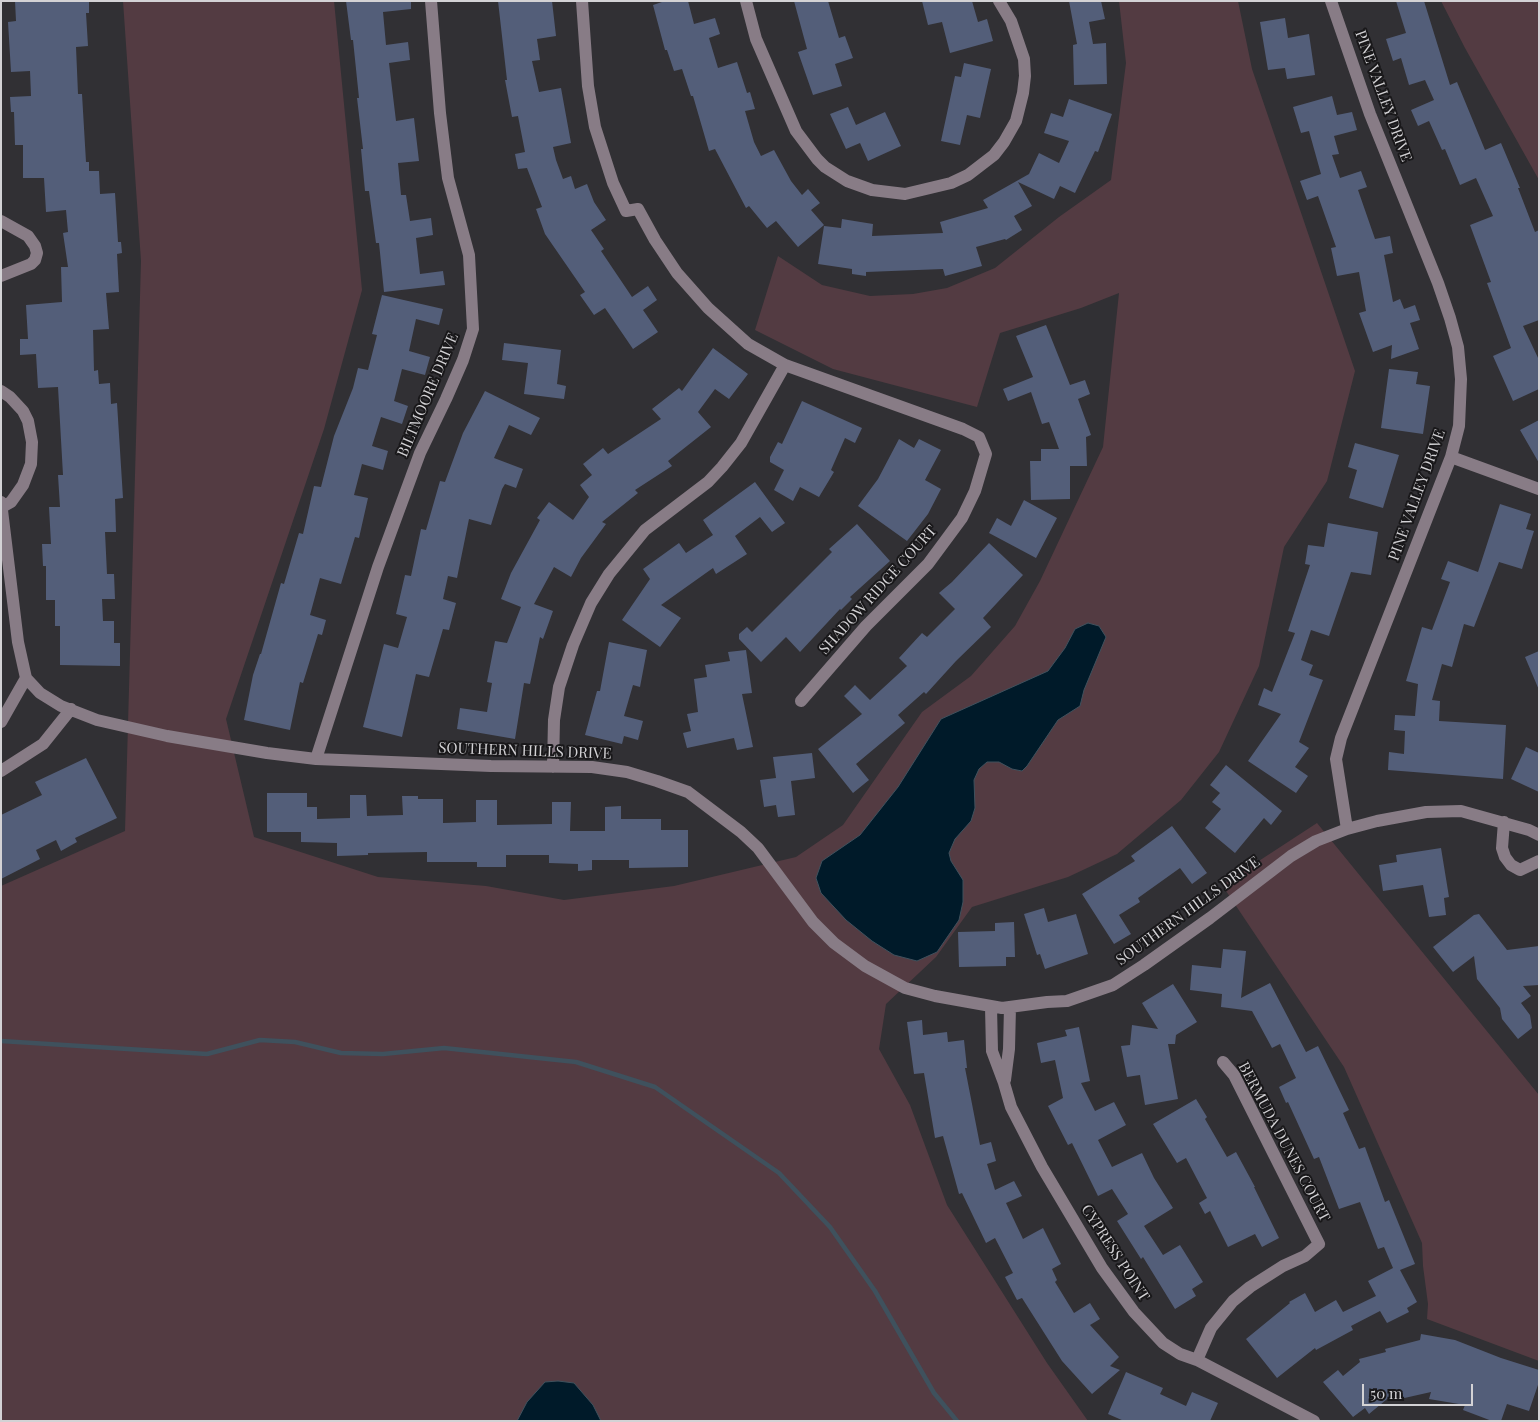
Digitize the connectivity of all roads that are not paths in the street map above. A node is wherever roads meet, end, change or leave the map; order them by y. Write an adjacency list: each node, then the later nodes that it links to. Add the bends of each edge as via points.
1 (432, 1): 18 (street, BILTMOORE DRIVE, via 448,178 470,255 473,329 463,360 416,462 378,567)
2 (582, 1): 8 (street, SHADOW RIDGE COURT, via 588,86 595,127 606,165 626,211 638,209 677,273 708,308 748,344)
3 (746, 1): 4 (street, via 756,39 796,131 817,159 847,181 872,190 905,194 951,183 968,175 994,155 1016,120 1024,92 1024,59 1011,22)
4 (999, 1)
5 (1331, 1): 10 (street, PINE VALLEY DRIVE, via 1370,114 1438,283 1458,347 1461,379 1459,426)
6 (1, 221): 7 (street, via 28,236 37,253 31,264)
7 (1, 276)
8 (785, 365): 15 (street, SHADOW RIDGE COURT, via 963,429 979,437 986,454 974,491 958,524 928,564 866,626); 19 (street, via 741,443 722,467 708,482 645,530 609,574 591,603 559,687 554,720)
9 (1, 391): 13 (street, via 23,411 30,432 32,454 23,485 11,502)
10 (1451, 457): 11 (street); 22 (street, PINE VALLEY DRIVE, via 1341,738 1336,759)
11 (1539, 490)
12 (1, 502): 13 (street)
13 (2, 506): 14 (street, via 18,642)
14 (26, 678): 16 (street, SOUTHERN HILLS DRIVE, via 40,693); 17 (street)
15 (801, 701)
16 (71, 709): 18 (street, SOUTHERN HILLS DRIVE, via 97,720 167,736); 20 (street, via 43,744)
17 (1, 722)
18 (316, 759): 19 (street, SOUTHERN HILLS DRIVE)
19 (553, 767): 25 (street, SOUTHERN HILLS DRIVE, via 592,767 627,772 688,792 742,832 758,848 813,922 865,966 905,988)
20 (1, 771)
21 (1504, 822): 22 (street, SOUTHERN HILLS DRIVE, via 1461,811 1426,812); 23 (street, SOUTHERN HILLS DRIVE); 24 (street, via 1502,848 1511,866 1520,870)
22 (1347, 830): 26 (street, SOUTHERN HILLS DRIVE, via 1316,841 1291,856 1210,918 1113,985 1067,1002)
23 (1539, 835)
24 (1539, 860)
25 (991, 1006): 26 (street, SOUTHERN HILLS DRIVE); 28 (street, CYPRESS POINT, via 992,1051)
26 (1010, 1007): 28 (street, CYPRESS POINT)
27 (1223, 1062): 29 (street, BERMUDA DUNES COURT, via 1234,1075 1319,1244 1233,1301 1211,1328)
28 (1004, 1083): 29 (street, CYPRESS POINT, via 1011,1107 1042,1167 1102,1268 1134,1312 1163,1343)
29 (1197, 1360): 30 (street, CYPRESS POINT)
30 (1314, 1421)

